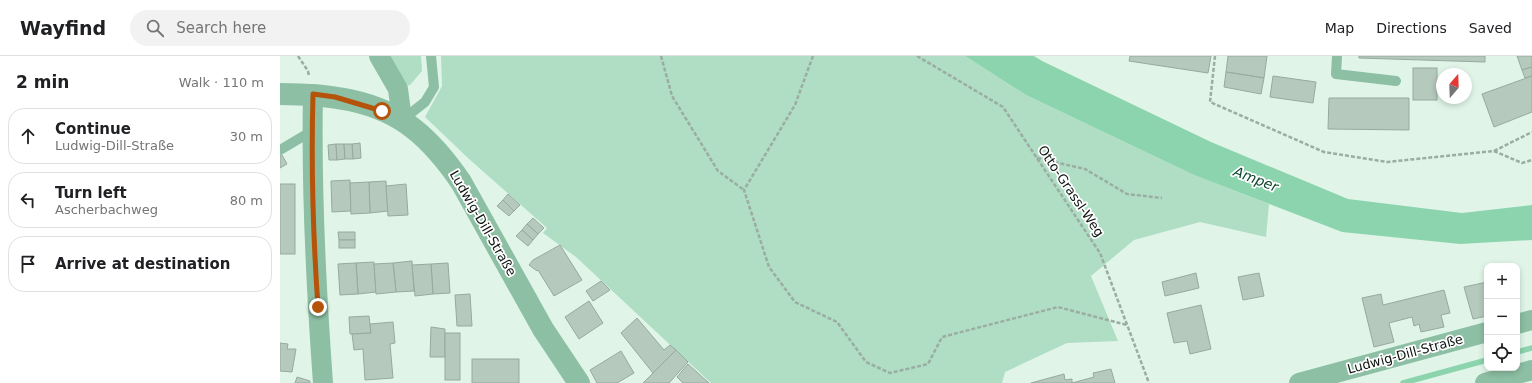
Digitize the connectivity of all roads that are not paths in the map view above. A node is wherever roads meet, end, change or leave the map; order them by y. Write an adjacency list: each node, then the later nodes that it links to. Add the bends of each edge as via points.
1 (379, 56): 7 (street, via 398,89)
2 (431, 56): 7 (lane, via 434,87 425,102)
3 (1337, 56): 4 (lane, via 1336,74)
4 (1396, 81)
5 (280, 94): 6 (street, Ludwig-Dill-Straße)
6 (313, 94): 7 (street, Ludwig-Dill-Straße, via 362,104); 8 (street)
7 (402, 120): 15 (street, Ludwig-Dill-Straße, via 428,141 451,167 543,329)
8 (312, 131): 9 (lane); 14 (street, via 314,246)
9 (280, 150)
10 (1532, 320): 11 (street)
11 (1520, 323)
12 (1484, 333): 16 (street, Ludwig-Dill-Straße)
13 (1532, 370): 17 (street)
14 (323, 383)
15 (579, 383)
16 (1299, 383)
17 (1485, 383)

